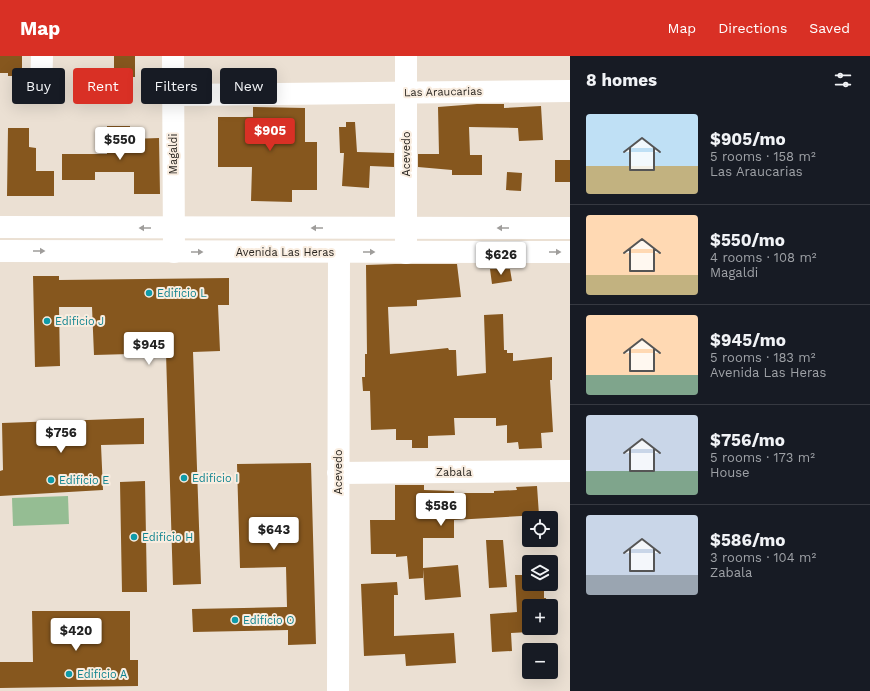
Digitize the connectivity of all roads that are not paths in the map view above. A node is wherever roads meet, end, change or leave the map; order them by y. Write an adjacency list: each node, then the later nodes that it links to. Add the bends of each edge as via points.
1 (42, 56): 4 (street)
2 (173, 56): 5 (street, Magaldi)
3 (406, 56): 7 (street, Acevedo)
4 (42, 68)
5 (173, 68)
6 (570, 91): 7 (street, Las Araucarias)
7 (406, 92): 8 (street, Las Araucarias); 12 (street, Acevedo)
8 (212, 94)
9 (173, 104): 11 (street, Magaldi)
10 (0, 227): 11 (street, one-way to 10)
11 (173, 228): 12 (street, one-way to 11); 15 (street, Magaldi)
12 (406, 228): 13 (street, one-way to 12); 17 (street, Acevedo)
13 (570, 228)
14 (0, 251): 15 (street, Avenida Las Heras, one-way to 15)
15 (174, 252): 16 (street, Avenida Las Heras, one-way to 16)
16 (339, 252): 17 (street, Avenida Las Heras, one-way to 17); 20 (street, Acevedo)
17 (406, 252): 18 (street, Avenida Las Heras, one-way to 18)
18 (570, 252)
19 (570, 471): 20 (street, Zabala)
20 (338, 473): 21 (street, Acevedo)
21 (338, 691)

